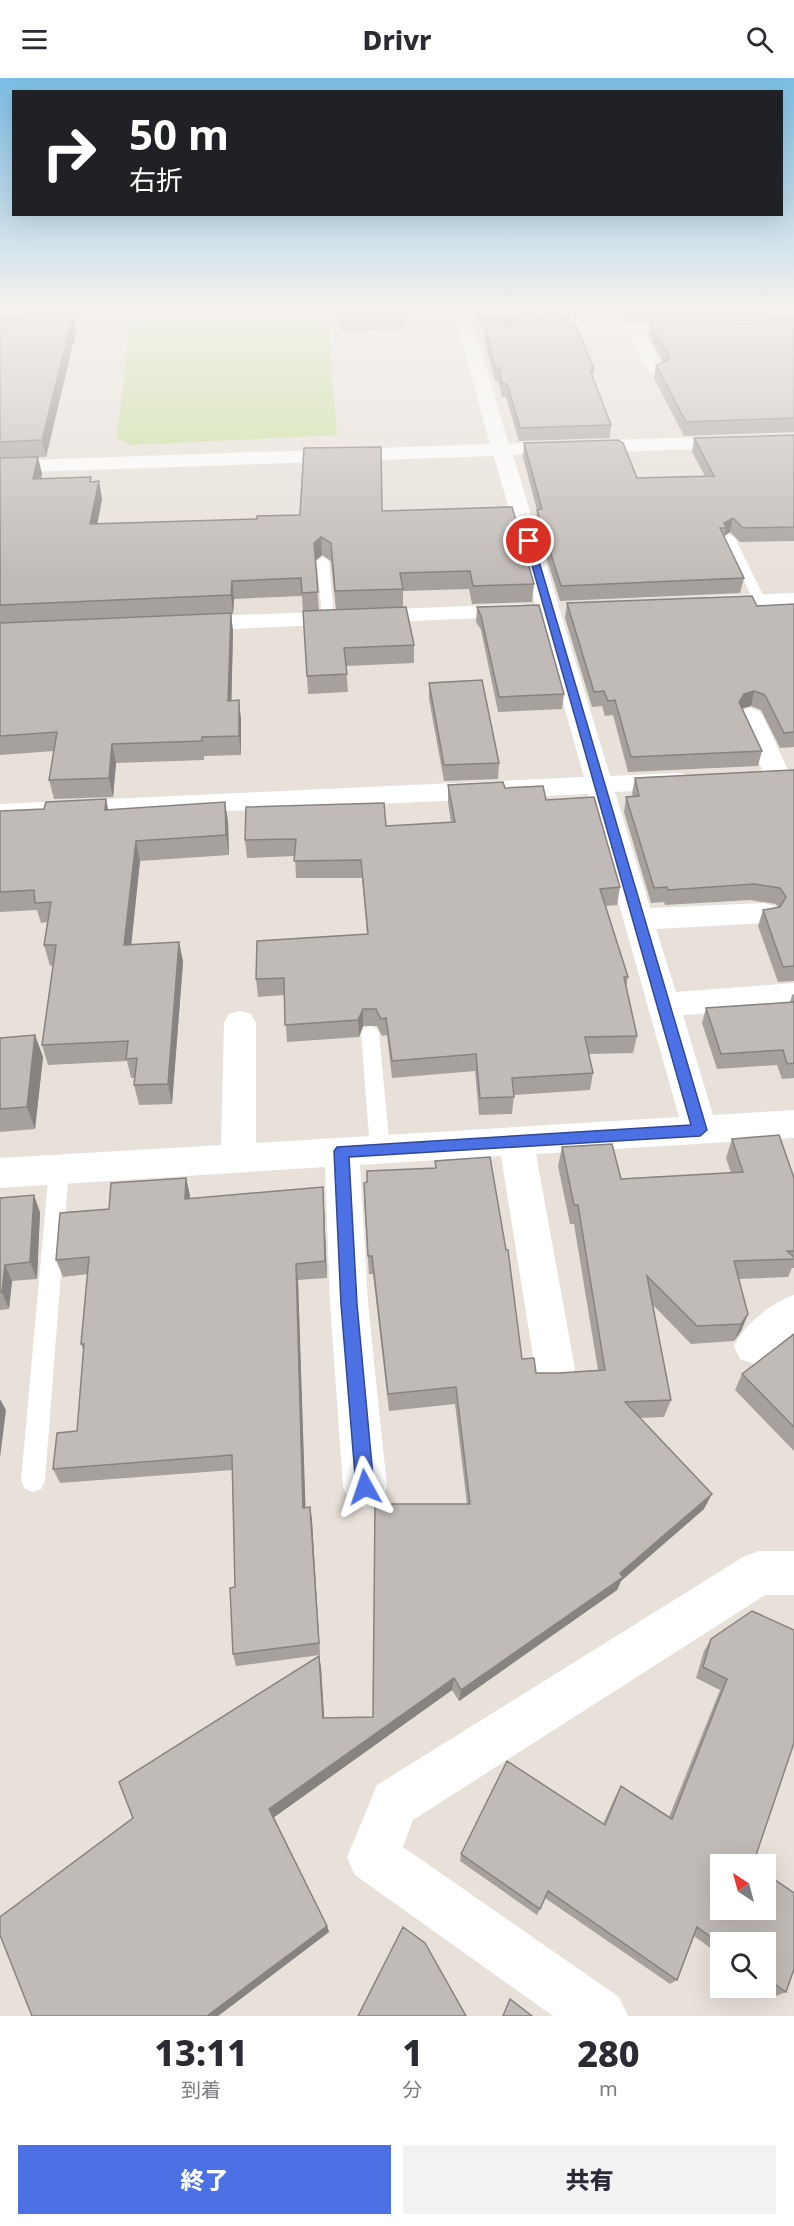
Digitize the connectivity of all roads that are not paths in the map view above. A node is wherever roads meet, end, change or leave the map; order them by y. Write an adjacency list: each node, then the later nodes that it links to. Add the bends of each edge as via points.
1 (490, 397): 5 (street)
2 (794, 440): 3 (street)
3 (561, 448)
4 (538, 449): 5 (street)
5 (503, 450): 6 (street); 12 (street)
6 (0, 467)
7 (729, 538): 10 (lane)
8 (323, 561): 13 (lane)
9 (794, 600): 10 (street)
10 (760, 601): 11 (street)
11 (690, 604)
12 (560, 609): 13 (street); 18 (street)
13 (328, 618): 14 (street)
14 (164, 625)
15 (750, 716): 16 (street)
16 (776, 776)
17 (708, 779): 18 (street)
18 (601, 784): 19 (street); 21 (street)
19 (0, 813)
20 (764, 913): 21 (street)
21 (640, 919): 23 (street)
22 (794, 995): 23 (street)
23 (665, 1005): 27 (street)
24 (240, 1023): 31 (street)
25 (370, 1033): 29 (lane)
26 (794, 1124): 27 (street)
27 (700, 1130): 28 (street)
28 (516, 1141): 29 (street); 36 (street)
29 (380, 1149): 30 (street)
30 (342, 1151): 31 (street); 38 (street, via 349,1304)
31 (238, 1158): 32 (street)
32 (58, 1169): 33 (street); 37 (lane)
33 (0, 1173)
34 (794, 1312): 35 (street)
35 (754, 1346)
36 (555, 1369)
37 (33, 1481)
38 (365, 1487)
39 (794, 1574): 40 (street, via 759,1573 395,1803 373,1857)
40 (600, 2016)

